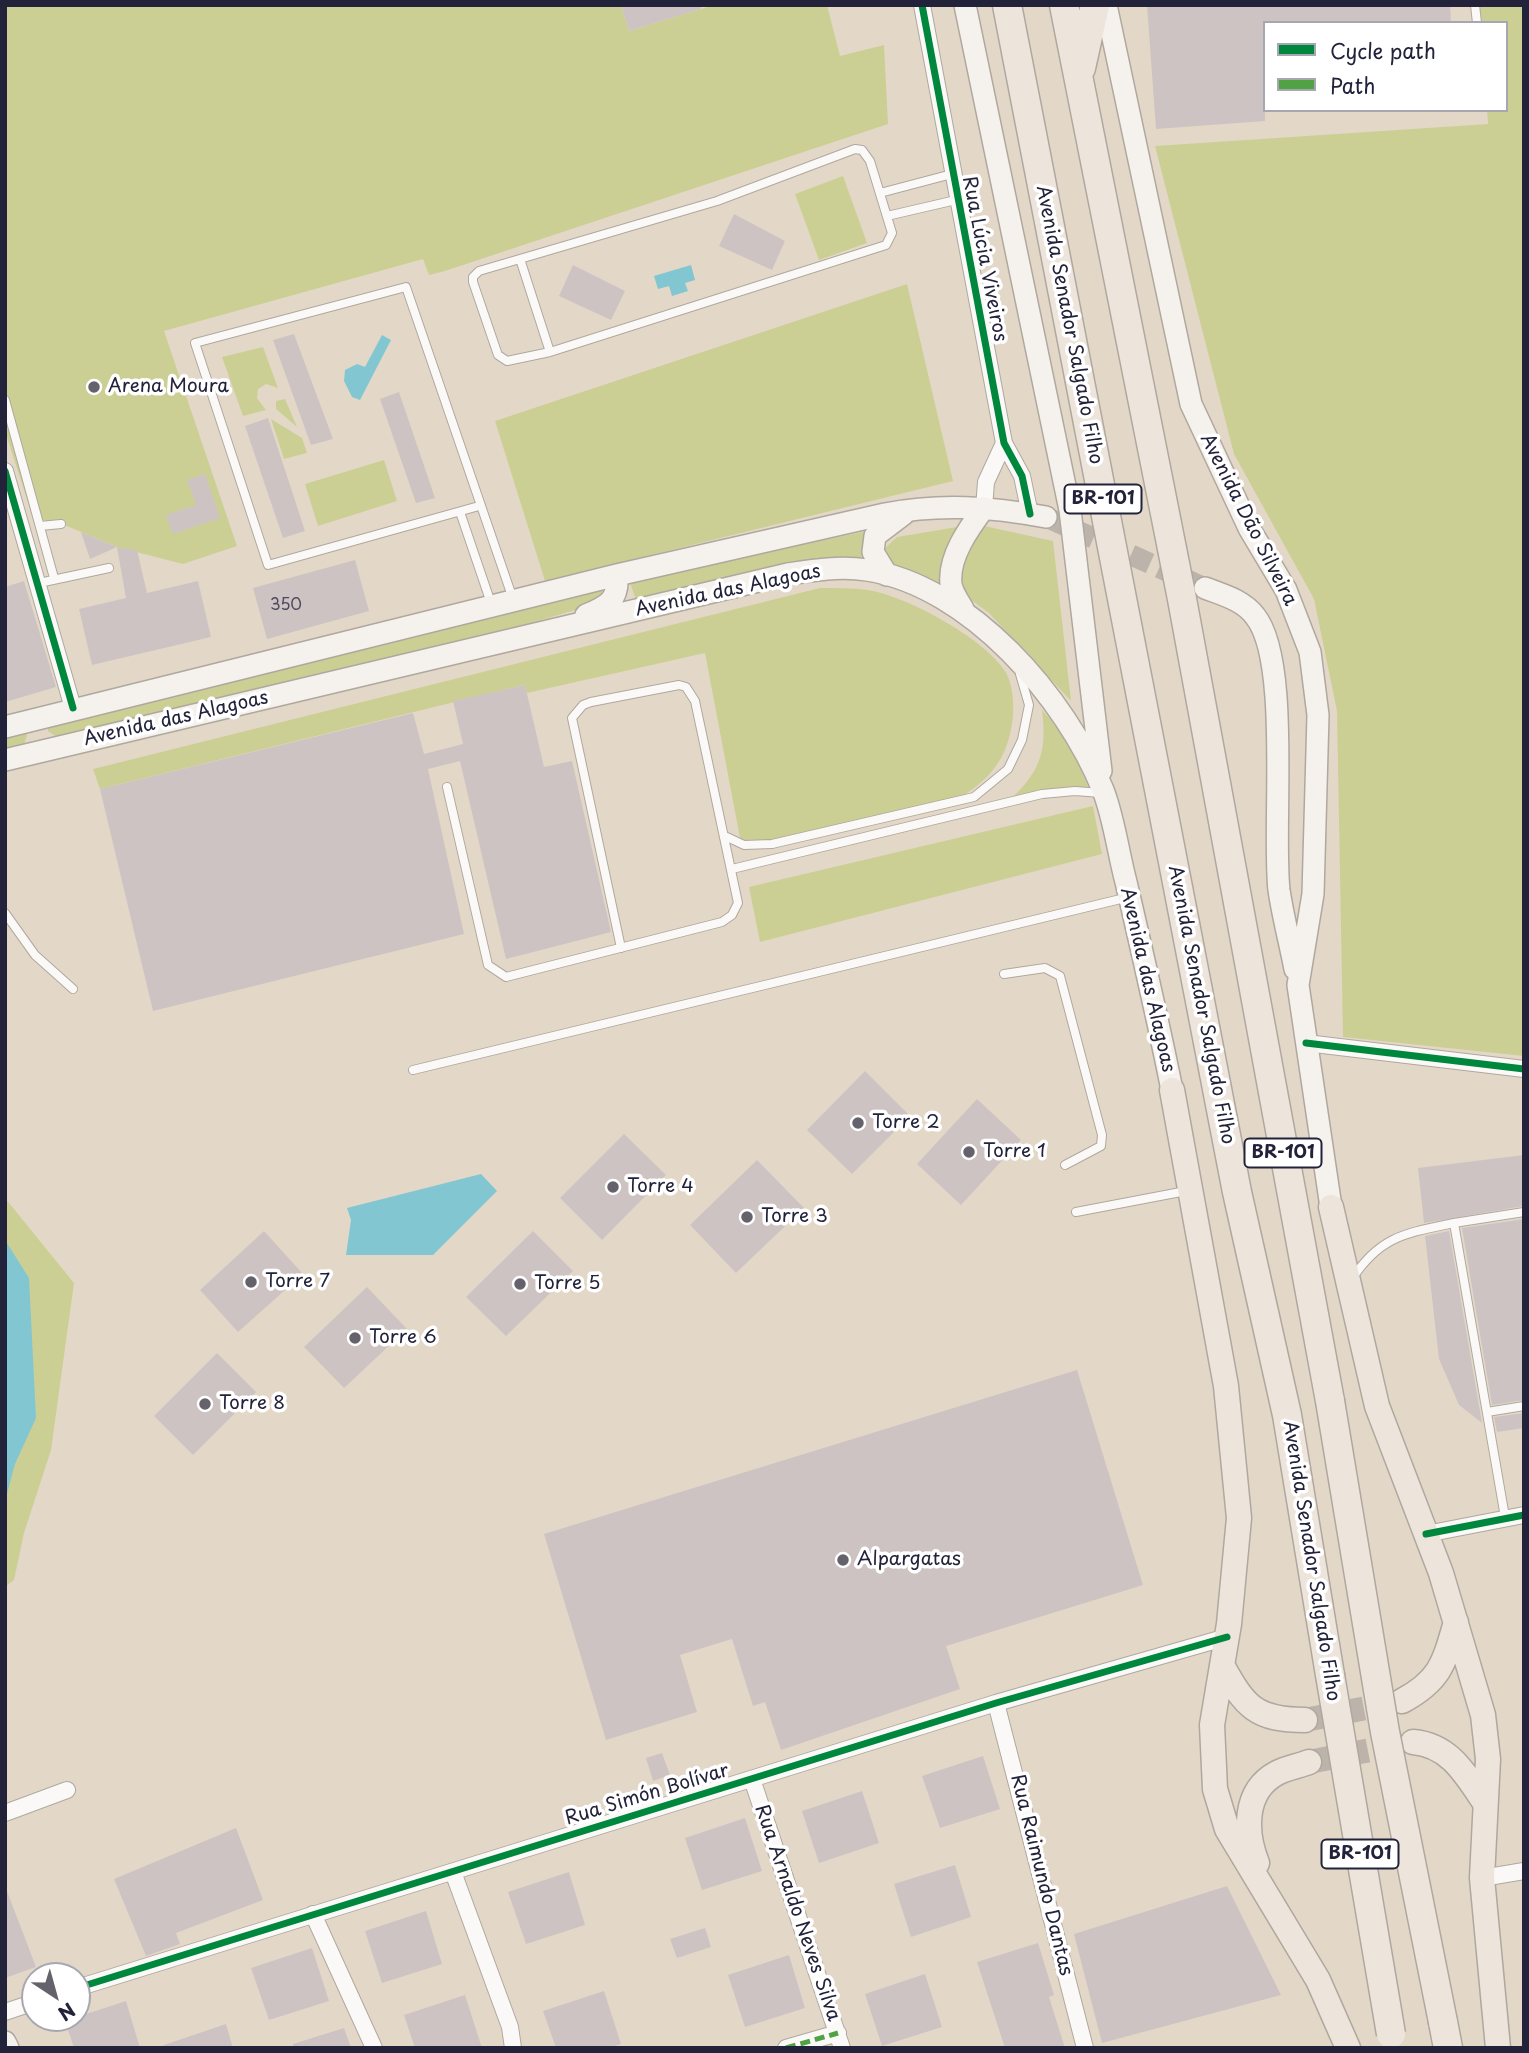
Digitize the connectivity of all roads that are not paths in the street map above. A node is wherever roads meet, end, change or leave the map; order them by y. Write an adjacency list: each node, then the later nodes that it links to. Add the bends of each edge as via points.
1 (922, 5): 8 (street, Rua Lúcia Viveiros)
2 (965, 5): 40 (main road, Avenida Senador Salgado Filho, via 1070,510)
3 (1007, 5): 85 (highway, Avenida Senador Salgado Filho / BR-101, bridge, via 1237,1192 1287,1415)
4 (1064, 5): 7 (highway, BR-101)
5 (1095, 5): 7 (highway)
6 (1106, 5): 47 (main road, Avenida Dão Silveira, via 1191,404 1243,517 1286,590 1310,652 1318,715 1313,880)
7 (1079, 81): 83 (highway, BR-101, bridge, via 1182,599 1330,1401 1385,1732)
8 (952, 174): 9 (lane); 10 (street, Rua Lúcia Viveiros)
9 (880, 194): 11 (lane); 12 (lane, via 866,154 855,149 717,201)
10 (956, 200): 11 (lane); 15 (street, Rua Lúcia Viveiros)
11 (887, 216): 13 (lane, via 892,233 886,245)
12 (520, 259): 13 (lane); 13 (lane, via 487,267 472,277 473,282 502,359)
13 (550, 352)
14 (5, 400): 23 (lane)
15 (1004, 443): 19 (street, via 986,482); 21 (street, Rua Lúcia Viveiros)
16 (6, 475): 27 (street)
17 (480, 506): 20 (lane); 20 (lane, via 406,287 195,343 268,565); 29 (lane)
18 (915, 508): 19 (main road, Avenida das Alagoas); 25 (main road, Avenida das Alagoas); 26 (main road, via 875,536 873,552)
19 (984, 508): 21 (main road, Avenida das Alagoas); 31 (main road, via 967,530 955,558 951,585)
20 (460, 512): 30 (lane)
21 (1038, 515)
22 (61, 524): 23 (lane)
23 (40, 526): 27 (lane)
24 (109, 568): 27 (lane)
25 (617, 575): 29 (main road, Avenida das Alagoas); 32 (main road, via 618,590 611,602)
26 (887, 575): 31 (main road, Avenida das Alagoas); 32 (main road, Avenida das Alagoas, via 848,568 788,574)
27 (47, 580): 34 (street)
28 (1205, 588): 47 (main road, via 1238,600 1256,616 1269,640 1277,715 1279,890)
29 (513, 601): 30 (main road, Avenida das Alagoas)
30 (492, 606): 34 (main road, Avenida das Alagoas)
31 (963, 610): 33 (main road, Avenida das Alagoas)
32 (532, 636): 37 (main road, Avenida das Alagoas)
33 (1016, 661): 40 (main road, Avenida das Alagoas, via 1069,724); 41 (lane, via 1029,705 1022,740 1008,769 974,797 772,844 744,845)
34 (73, 708): 35 (main road, Avenida das Alagoas)
35 (32, 719): 36 (main road, Avenida das Alagoas); 37 (main road)
36 (5, 727)
37 (39, 750): 38 (main road, Avenida das Alagoas)
38 (5, 760)
39 (447, 787): 45 (lane, via 492,971 506,977)
40 (1104, 793): 42 (lane, via 1042,794); 43 (main road, Avenida das Alagoas)
41 (727, 837): 42 (lane); 45 (lane, via 695,701 686,687 583,705 572,718)
42 (732, 869): 45 (lane, via 738,903 732,915 722,922)
43 (1129, 897): 51 (lane); 52 (main road, Avenida das Alagoas)
44 (5, 913): 48 (lane, via 36,956)
45 (621, 948)
46 (1004, 974): 53 (lane, via 1045,968 1060,976 1102,1135 1101,1146)
47 (1298, 985): 49 (main road, Avenida Dão Silveira)
48 (73, 989)
49 (1306, 1043): 50 (street); 55 (main road, Avenida Dão Silveira)
50 (1524, 1069)
51 (413, 1070)
52 (1172, 1090): 54 (main road)
53 (1065, 1165)
54 (1189, 1190): 56 (lane); 66 (main road, via 1233,1428 1239,1518)
55 (1331, 1207): 59 (main road)
56 (1076, 1212)
57 (1524, 1212): 58 (lane)
58 (1454, 1223): 59 (lane, via 1391,1239 1366,1258); 61 (lane)
59 (1349, 1284): 64 (main road, via 1377,1406)
60 (1524, 1406): 61 (lane)
61 (1487, 1412): 63 (lane)
62 (1524, 1516): 63 (street)
63 (1505, 1517): 64 (street)
64 (1426, 1534): 65 (main road)
65 (1457, 1622): 68 (main road, via 1437,1676); 75 (main road, via 1483,1715 1488,1759)
66 (1227, 1637): 67 (main road); 69 (street, Rua Simón Bolívar)
67 (1222, 1665): 70 (main road, via 1241,1699 1257,1711 1281,1720); 80 (main road, via 1212,1725 1215,1789 1227,1829)
68 (1402, 1701)
69 (996, 1703): 73 (street, Rua Simón Bolívar); 91 (street, Rua Raimundo Dantas)
70 (1305, 1720)
71 (1413, 1742): 75 (main road, via 1430,1743 1442,1750 1464,1770)
72 (1309, 1762): 80 (main road, via 1275,1774 1249,1810 1248,1842)
73 (752, 1779): 78 (street, Rua Simón Bolívar); 84 (street, Rua Arnaldo Neves Silva)
74 (67, 1790): 76 (street)
75 (1485, 1803): 79 (main road)
76 (5, 1814)
77 (1524, 1871): 79 (street)
78 (453, 1872): 81 (street, Rua Simón Bolívar); 89 (street, via 510,2027)
79 (1482, 1878): 93 (main road)
80 (1275, 1906): 92 (main road, via 1318,1980)
81 (313, 1914): 82 (street, Rua Simón Bolívar); 88 (street)
82 (91, 1984)
83 (1446, 2035)
84 (840, 2040): 90 (street)
85 (1393, 2041)
86 (5, 2042): 87 (main road)
87 (8, 2048)
88 (374, 2048)
89 (513, 2048)
90 (786, 2048)
91 (1085, 2048)
92 (1348, 2048)
93 (1498, 2048)

